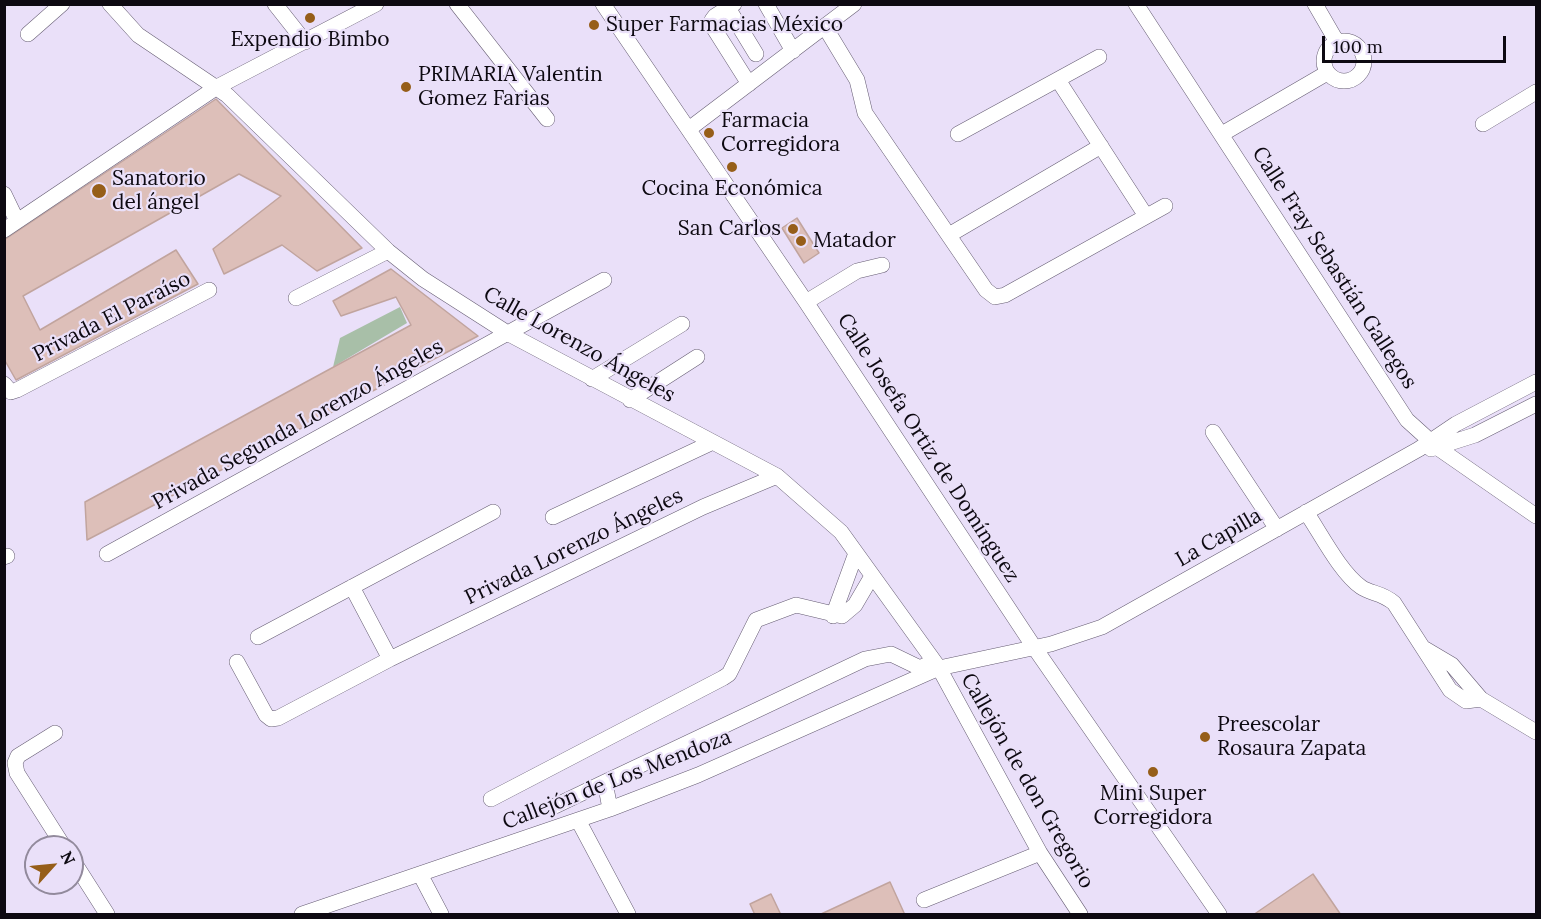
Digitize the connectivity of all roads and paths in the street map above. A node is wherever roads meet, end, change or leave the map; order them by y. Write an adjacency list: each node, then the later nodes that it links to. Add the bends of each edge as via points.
1 (62, 4): 13 (street)
2 (110, 4): 22 (street, Calle Lorenzo Ángeles, via 138,35)
3 (274, 4): 14 (street)
4 (376, 4): 14 (street)
5 (457, 4): 24 (street)
6 (603, 4): 26 (street, Calle Josefa Ortiz de Domínguez)
7 (766, 4): 16 (street)
8 (854, 4): 12 (street)
9 (1136, 4): 28 (street, Calle Fray Sebastián Gallegos)
10 (1315, 4): 15 (street)
11 (731, 6): 17 (street); 21 (street, via 715,16 713,27)
12 (825, 27): 16 (street); 34 (street, via 857,80 865,112)
13 (28, 34)
14 (304, 42): 22 (street)
15 (1337, 42): 19 (street, via 1326,52); 19 (street, via 1356,44 1365,57 1365,66 1347,82)
16 (793, 51): 21 (street)
17 (756, 54)
18 (1099, 57): 20 (street)
19 (1327, 73): 28 (street)
20 (1058, 80): 27 (street); 29 (street)
21 (749, 84): 26 (street)
22 (217, 87): 33 (street); 35 (street, Calle Lorenzo Ángeles)
23 (1536, 92): 25 (street)
24 (547, 119)
25 (1484, 124)
26 (689, 129): 40 (street, Calle Josefa Ortiz de Domínguez)
27 (958, 134)
28 (1222, 134): 51 (street, Calle Fray Sebastián Gallegos, via 1407,420)
29 (1101, 146): 32 (street); 34 (street)
30 (4, 194): 33 (street)
31 (1165, 206): 32 (street)
32 (1146, 216): 34 (street, via 995,297 986,290)
33 (11, 225)
34 (949, 235)
35 (388, 251): 39 (street); 42 (street, Calle Lorenzo Ángeles, via 423,279)
36 (882, 265): 40 (street, via 858,271)
37 (604, 280): 42 (street, Privada Segunda Lorenzo Ángeles)
38 (209, 290): 46 (street, Privada El Paraíso, via 17,390 11,392)
39 (296, 298)
40 (806, 302): 64 (street, Calle Josefa Ortiz de Domínguez)
41 (682, 324): 44 (street)
42 (509, 334): 44 (street, Calle Lorenzo Ángeles); 59 (street, Privada Segunda Lorenzo Ángeles)
43 (697, 357): 47 (street)
44 (592, 380): 47 (street, Calle Lorenzo Ángeles)
45 (1536, 382): 51 (street, via 1456,424)
46 (4, 384)
47 (630, 400): 50 (street, Calle Lorenzo Ángeles)
48 (1536, 404): 51 (street, via 1475,435)
49 (1213, 432): 57 (street)
50 (714, 442): 52 (street, Calle Lorenzo Ángeles); 56 (street)
51 (1429, 446): 54 (street, La Capilla); 55 (street, Calle Fray Sebastián Gallegos)
52 (777, 476): 58 (street, Calle Lorenzo Ángeles, via 841,532); 65 (street, Privada Lorenzo Ángeles, via 703,507)
53 (493, 512): 61 (street)
54 (1306, 512): 57 (street, La Capilla); 68 (street, via 1349,575 1362,588 1382,593 1394,603 1450,690 1466,701 1481,699)
55 (1536, 516)
56 (554, 517)
57 (1277, 529): 64 (street, La Capilla, via 1102,627)
58 (856, 553): 60 (street, Calle Lorenzo Ángeles); 62 (street)
59 (107, 554)
60 (872, 576): 62 (street, via 847,613); 67 (street, Calle Lorenzo Ángeles)
61 (352, 588): 63 (street); 65 (street)
62 (832, 616): 71 (street, via 796,605 756,620 729,674)
63 (258, 637)
64 (1034, 647): 67 (street); 85 (street, Calle Josefa Ortiz de Domínguez)
65 (390, 658): 66 (street, Privada Lorenzo Ángeles, via 271,719)
66 (237, 662)
67 (936, 664): 70 (street, via 920,668 891,654 865,659); 73 (street, Callejón de Los Mendoza, via 698,775); 76 (street, Callejón de don Gregorio)
68 (1536, 732)
69 (56, 733): 75 (street, via 18,756 15,763 17,773)
70 (605, 782): 72 (street); 73 (street)
71 (491, 799)
72 (555, 806)
73 (610, 809): 74 (street, Callejón de Los Mendoza)
74 (578, 820): 77 (street, Callejón de Los Mendoza); 84 (street)
75 (56, 835)
76 (1040, 853): 79 (street); 80 (street, Callejón de don Gregorio)
77 (420, 874): 82 (street, Callejón de Los Mendoza); 83 (street)
78 (84, 878): 81 (street)
79 (924, 900)
80 (1074, 913)
81 (107, 915)
82 (302, 915)
83 (441, 915)
84 (628, 915)
85 (1219, 915)

